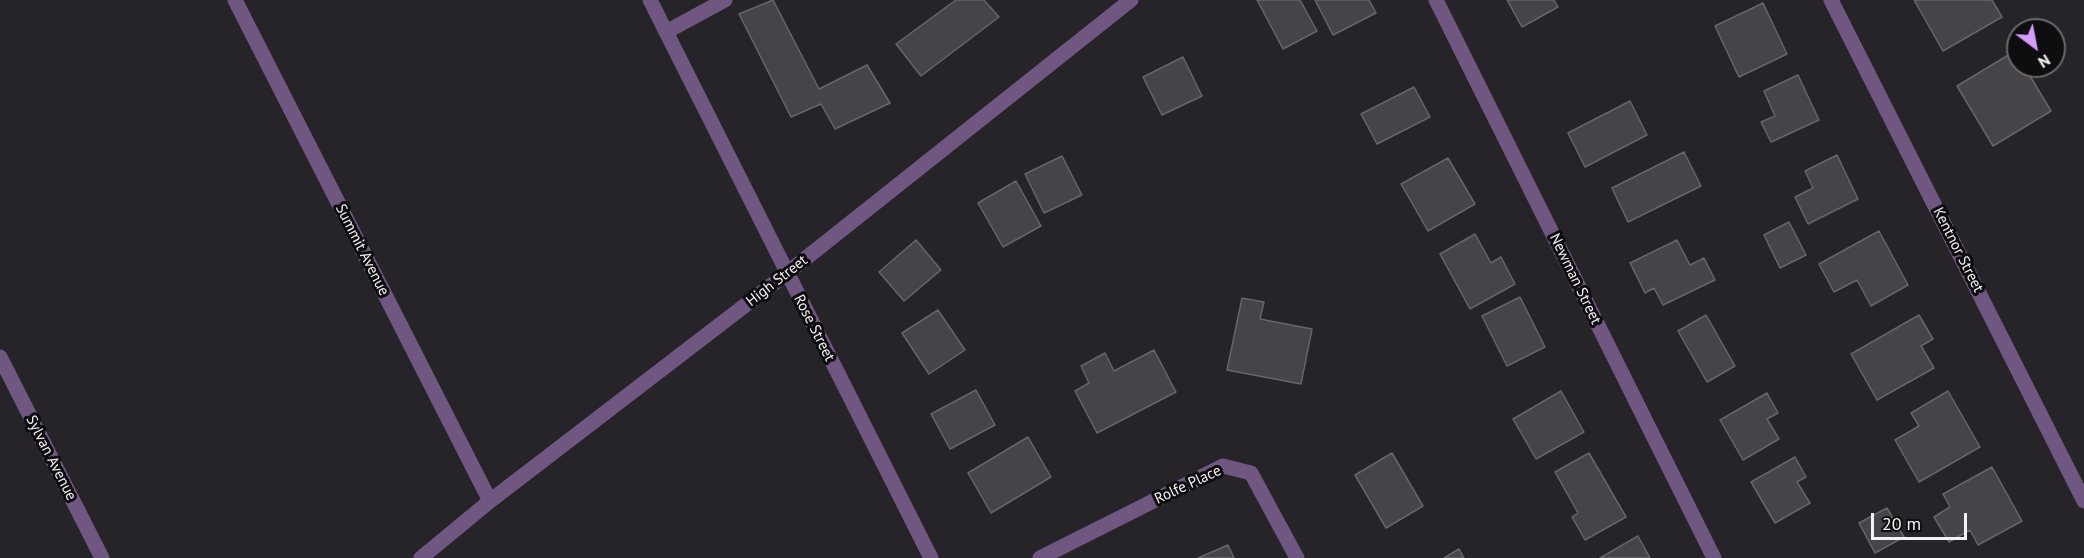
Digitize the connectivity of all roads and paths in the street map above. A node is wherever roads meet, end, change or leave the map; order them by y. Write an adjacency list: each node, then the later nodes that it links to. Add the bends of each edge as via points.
1 (235, 0): 10 (street, Summit Avenue)
2 (650, 0): 7 (street, Rose Street)
3 (725, 0): 7 (street)
4 (1131, 0): 8 (street, High Street)
5 (1436, 0): 17 (street, Newman Street)
6 (1831, 0): 11 (street, Kentnor Street)
7 (666, 32): 8 (street, Rose Street)
8 (786, 274): 10 (street, High Street); 14 (street, Rose Street)
9 (0, 357): 13 (street, Sylvan Avenue)
10 (490, 501): 12 (street, High Street)
11 (2084, 501)
12 (424, 557)
13 (102, 558)
14 (931, 558)
15 (1040, 558): 16 (street, Rolfe Place, via 1222,466 1251,473)
16 (1298, 558)
17 (1714, 558)

